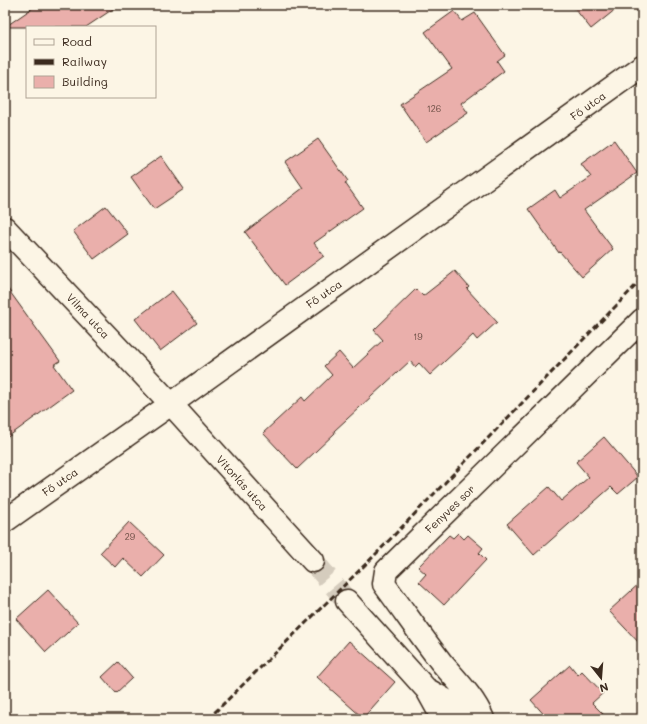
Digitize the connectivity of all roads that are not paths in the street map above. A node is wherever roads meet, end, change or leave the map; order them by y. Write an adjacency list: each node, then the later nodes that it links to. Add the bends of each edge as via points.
1 (642, 66): 4 (street, Fő utca)
2 (5, 228): 4 (street, Vilma utca)
3 (642, 320): 11 (street, Fenyves sor, via 386,571 384,584 464,689 479,710)
4 (171, 404): 5 (street, Fő utca); 6 (street, Vitorlás utca)
5 (5, 521)
6 (313, 562)
7 (347, 600): 8 (street)
8 (427, 690): 9 (street); 10 (street, via 458,707)
9 (443, 719)
10 (469, 719)
11 (482, 719)

